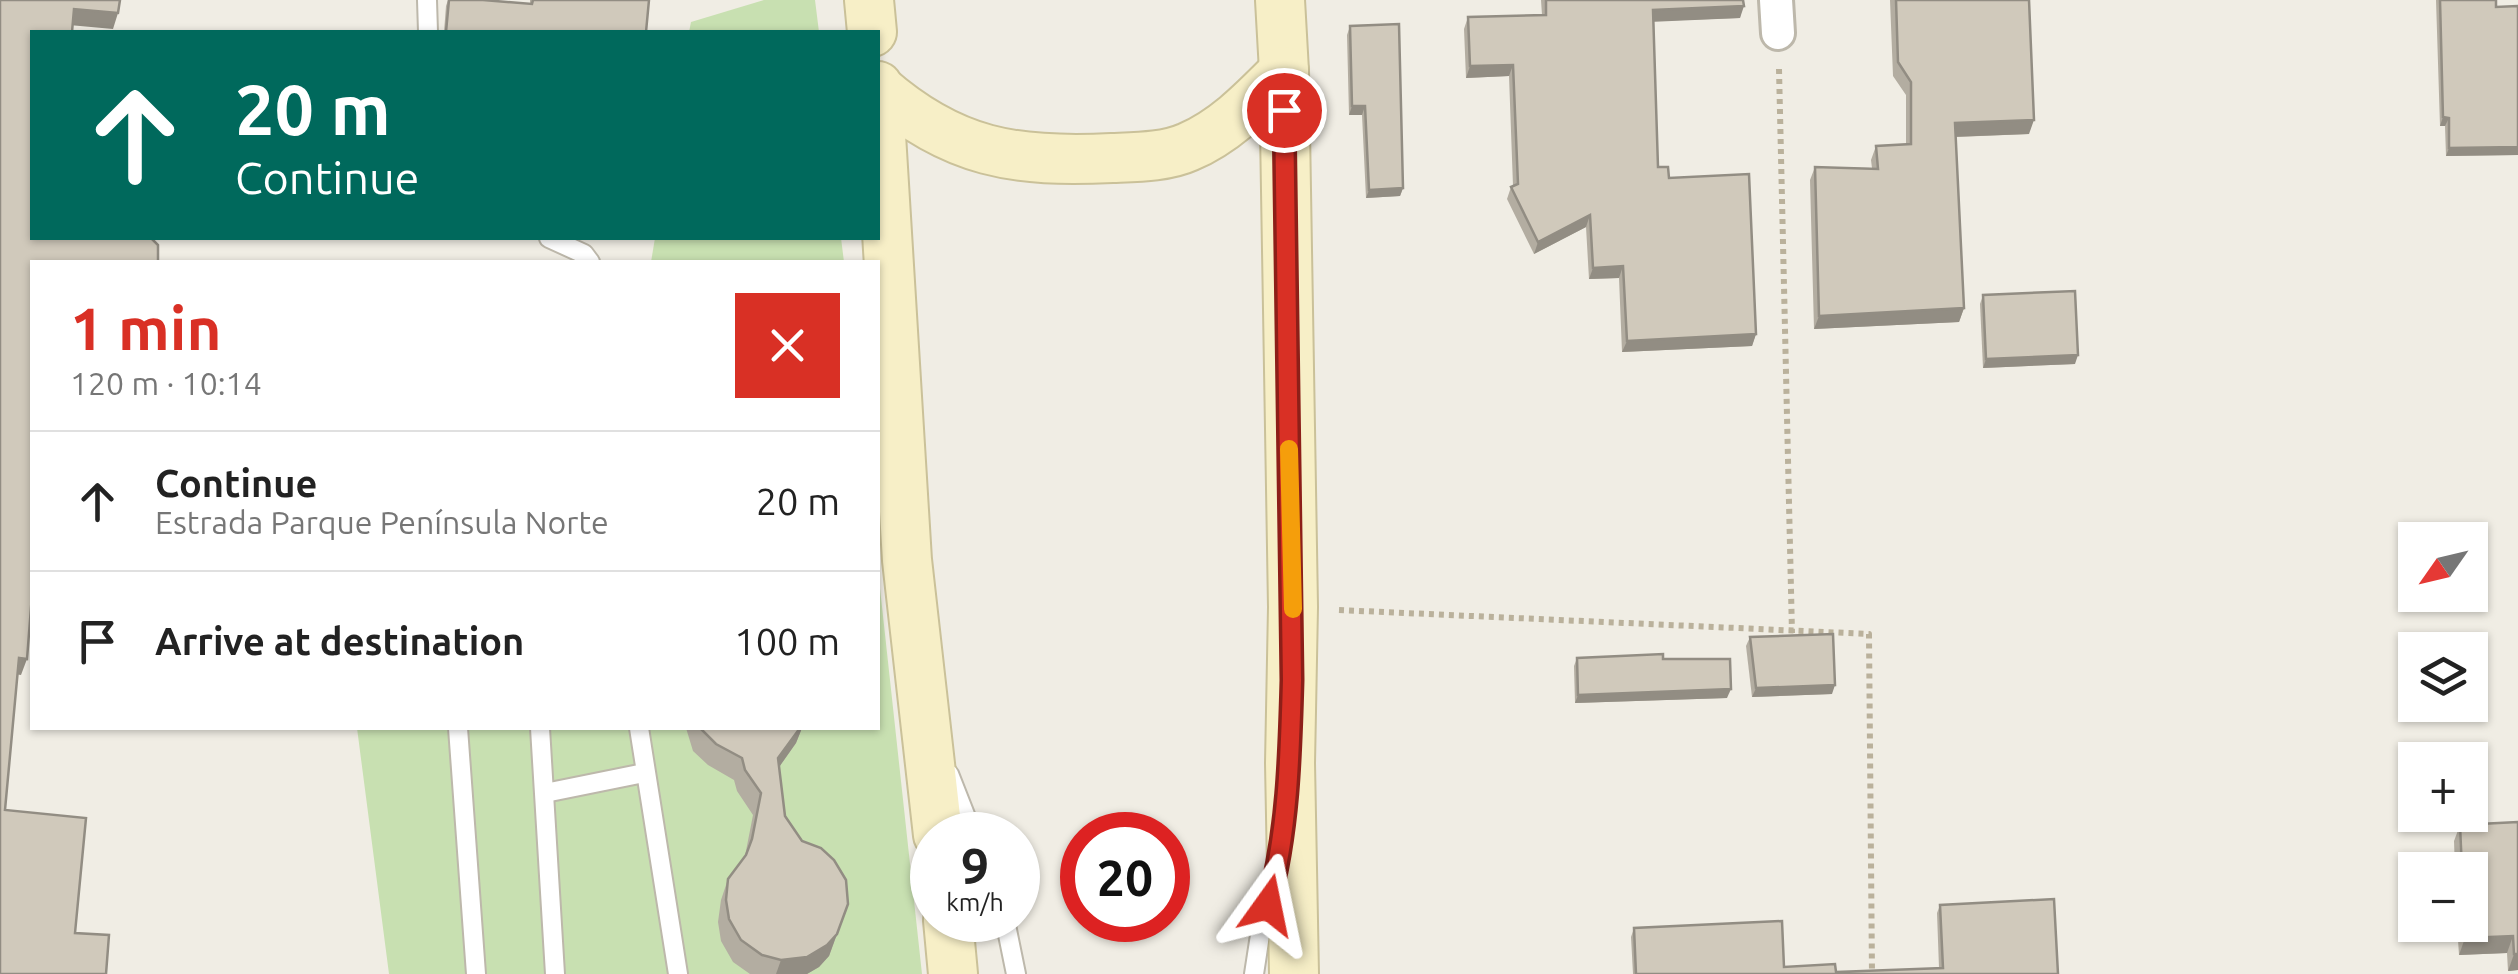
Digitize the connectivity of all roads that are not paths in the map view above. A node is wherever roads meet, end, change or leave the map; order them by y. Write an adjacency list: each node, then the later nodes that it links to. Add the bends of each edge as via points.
1 (427, 0): 4 (lane)
2 (869, 0): 5 (main road)
3 (1280, 0): 6 (main road)
4 (428, 30)
5 (872, 30)
6 (1284, 72): 7 (main road, via 1247,108 1186,148 1117,158 1040,158 976,148 930,129); 15 (main road)
7 (880, 89)
8 (880, 120): 11 (main road, via 907,560)
9 (553, 240): 10 (lane)
10 (588, 260)
11 (924, 708): 18 (main road); 19 (lane)
12 (458, 730): 22 (lane)
13 (540, 730): 17 (lane)
14 (638, 730): 16 (lane)
15 (1290, 763): 27 (lane, via 1276,876); 28 (main road)
16 (644, 772): 17 (lane); 24 (lane)
17 (545, 793): 23 (lane)
18 (935, 812)
19 (963, 812)
20 (950, 942): 25 (main road)
21 (1011, 942): 26 (lane)
22 (476, 974)
23 (555, 974)
24 (678, 974)
25 (954, 974)
26 (1016, 974)
27 (1254, 974)
28 (1294, 974)

